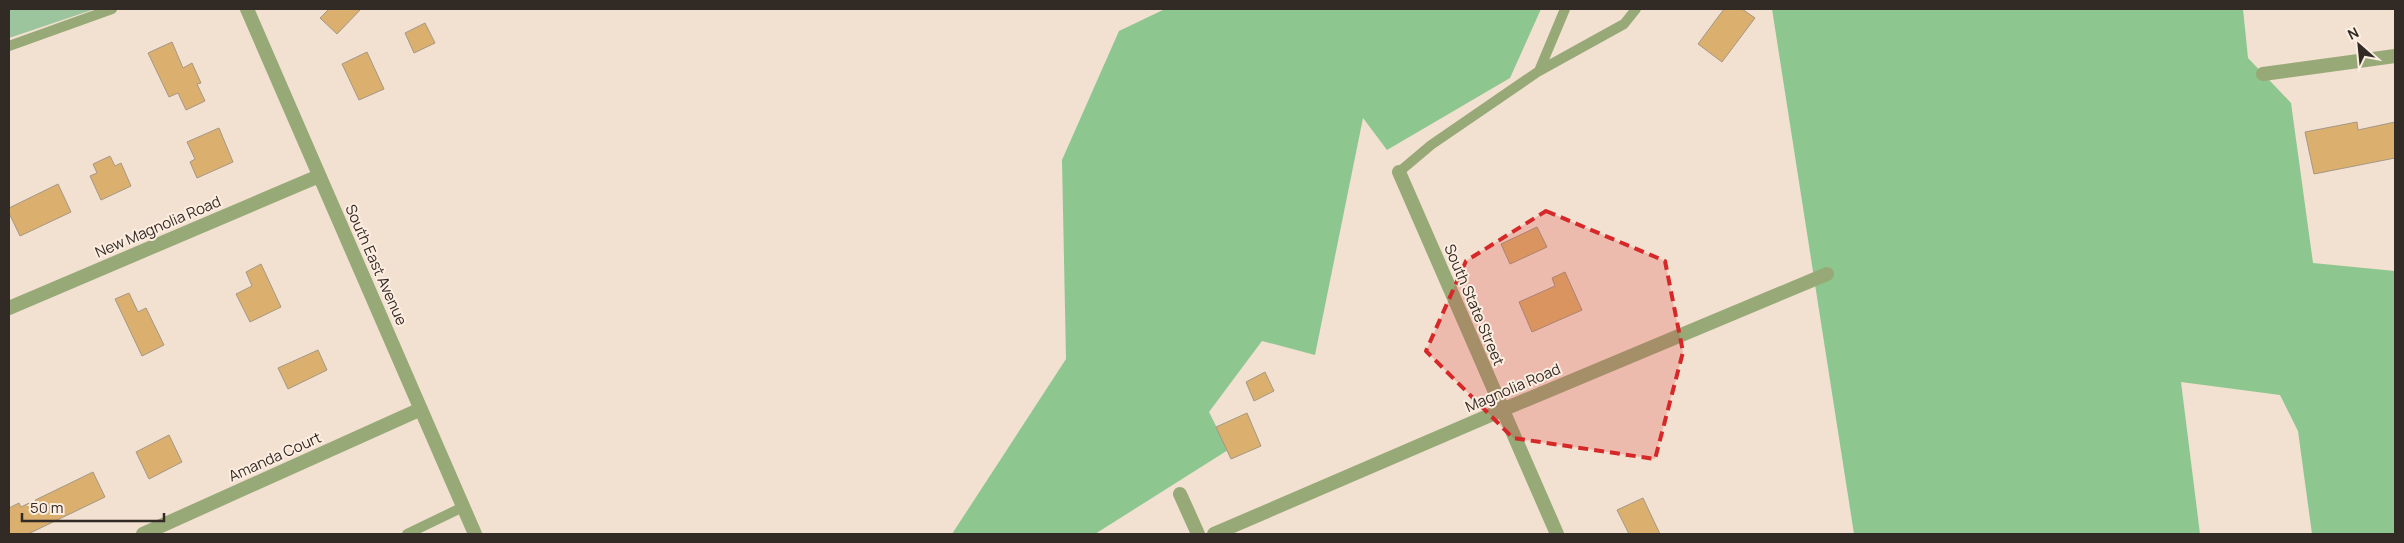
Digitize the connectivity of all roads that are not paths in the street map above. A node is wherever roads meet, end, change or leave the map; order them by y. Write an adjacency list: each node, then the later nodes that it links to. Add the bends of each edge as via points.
1 (112, 9): 5 (lane)
2 (247, 9): 10 (street, South East Avenue)
3 (1565, 9): 7 (lane)
4 (1636, 9): 7 (lane, via 1624,24)
5 (9, 46)
6 (2395, 56): 8 (street)
7 (1539, 71): 9 (lane, via 1431,145)
8 (2263, 74)
9 (1399, 172): 14 (street, South State Street)
10 (319, 176): 12 (street, New Magnolia Road); 13 (street, South East Avenue)
11 (1827, 274): 14 (street, Magnolia Road)
12 (9, 308)
13 (421, 409): 16 (street, South East Avenue); 17 (street, Amanda Court)
14 (1502, 410): 21 (street, Magnolia Road); 22 (street, South State Street)
15 (1180, 494): 20 (street)
16 (463, 506): 18 (lane); 19 (street, South East Avenue)
17 (143, 534)
18 (407, 534)
19 (475, 534)
20 (1198, 534)
21 (1214, 534)
22 (1557, 534)

